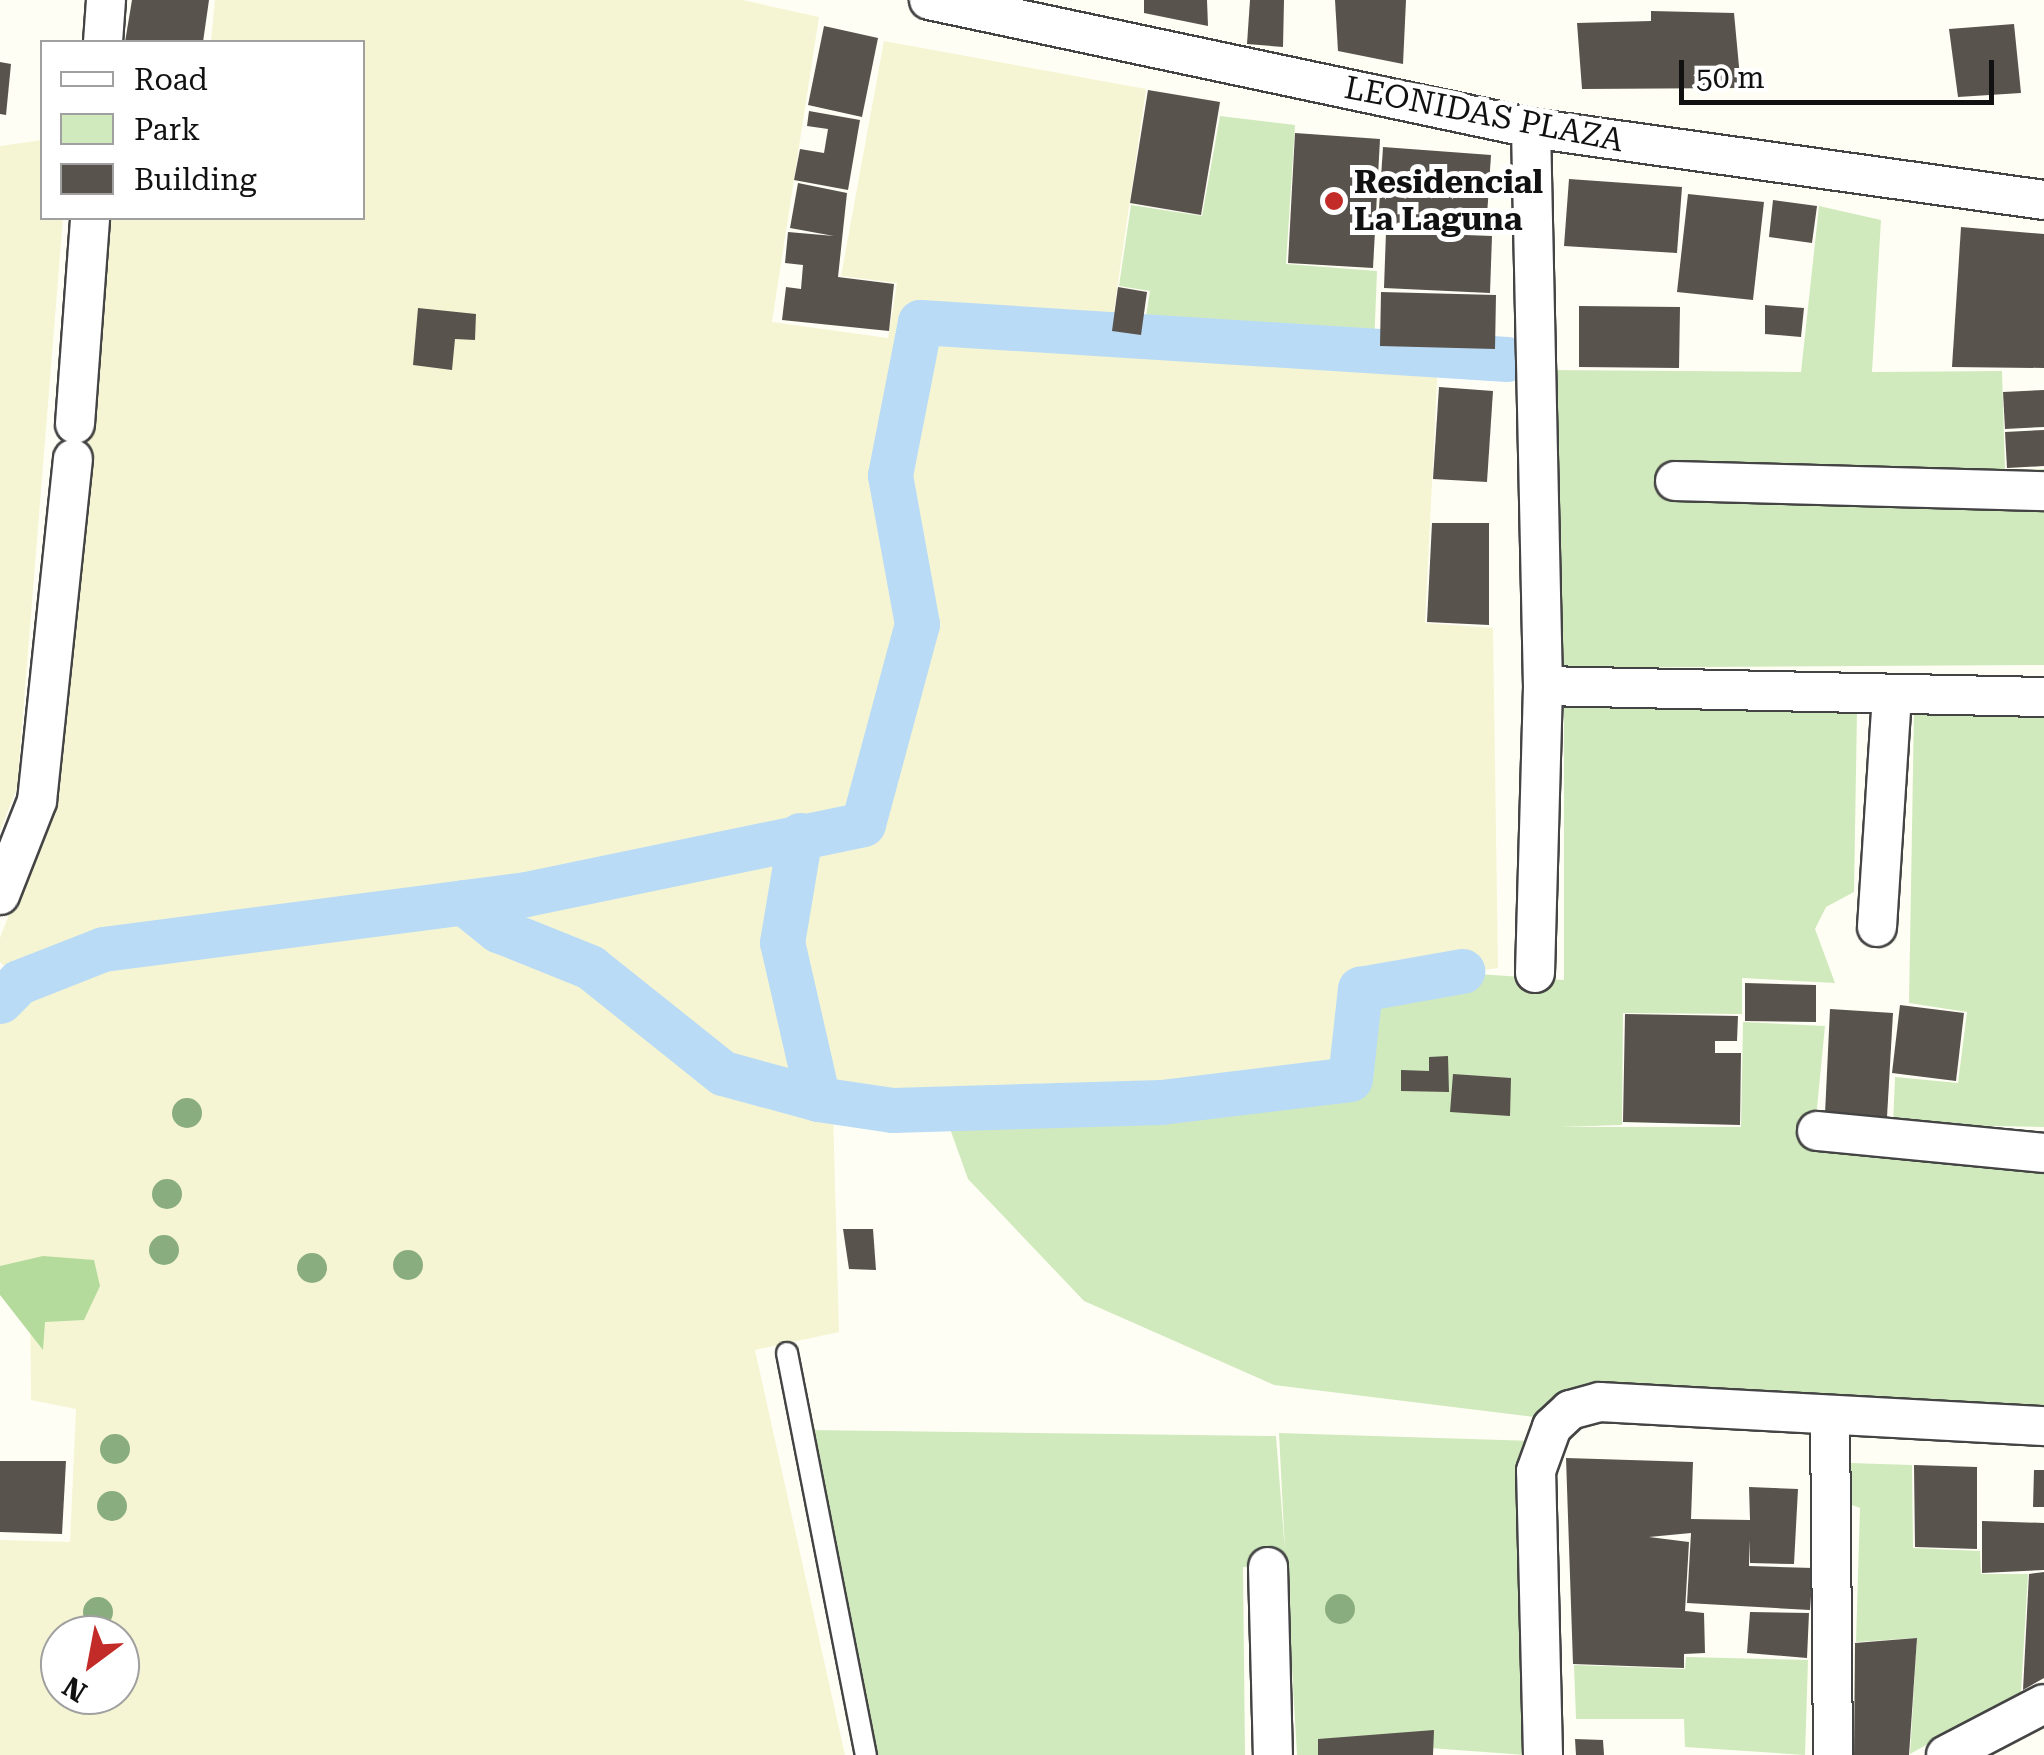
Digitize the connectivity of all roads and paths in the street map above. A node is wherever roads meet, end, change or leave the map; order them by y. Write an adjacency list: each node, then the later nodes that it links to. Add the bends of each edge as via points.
1 (106, 0): 3 (street)
2 (929, 0): 4 (street, LEONIDAS PLAZA)
3 (103, 40)
4 (1530, 128): 5 (street, LEONIDAS PLAZA); 9 (street)
5 (2044, 200)
6 (90, 220): 12 (street, via 38,801)
7 (1675, 481): 8 (street)
8 (2044, 491)
9 (1542, 686): 10 (street); 14 (street)
10 (1892, 694): 11 (street); 13 (street)
11 (2044, 697)
12 (0, 895)
13 (1877, 928)
14 (1534, 974)
15 (1816, 1131): 16 (street)
16 (2044, 1152)
17 (788, 1353): 22 (lane)
18 (1830, 1415): 19 (street); 24 (street, via 1600,1402 1552,1427 1536,1471); 25 (street)
19 (2044, 1426)
20 (1268, 1567): 23 (street)
21 (2044, 1704): 26 (street)
22 (866, 1755)
23 (1273, 1755)
24 (1543, 1755)
25 (1832, 1755)
26 (1946, 1755)

